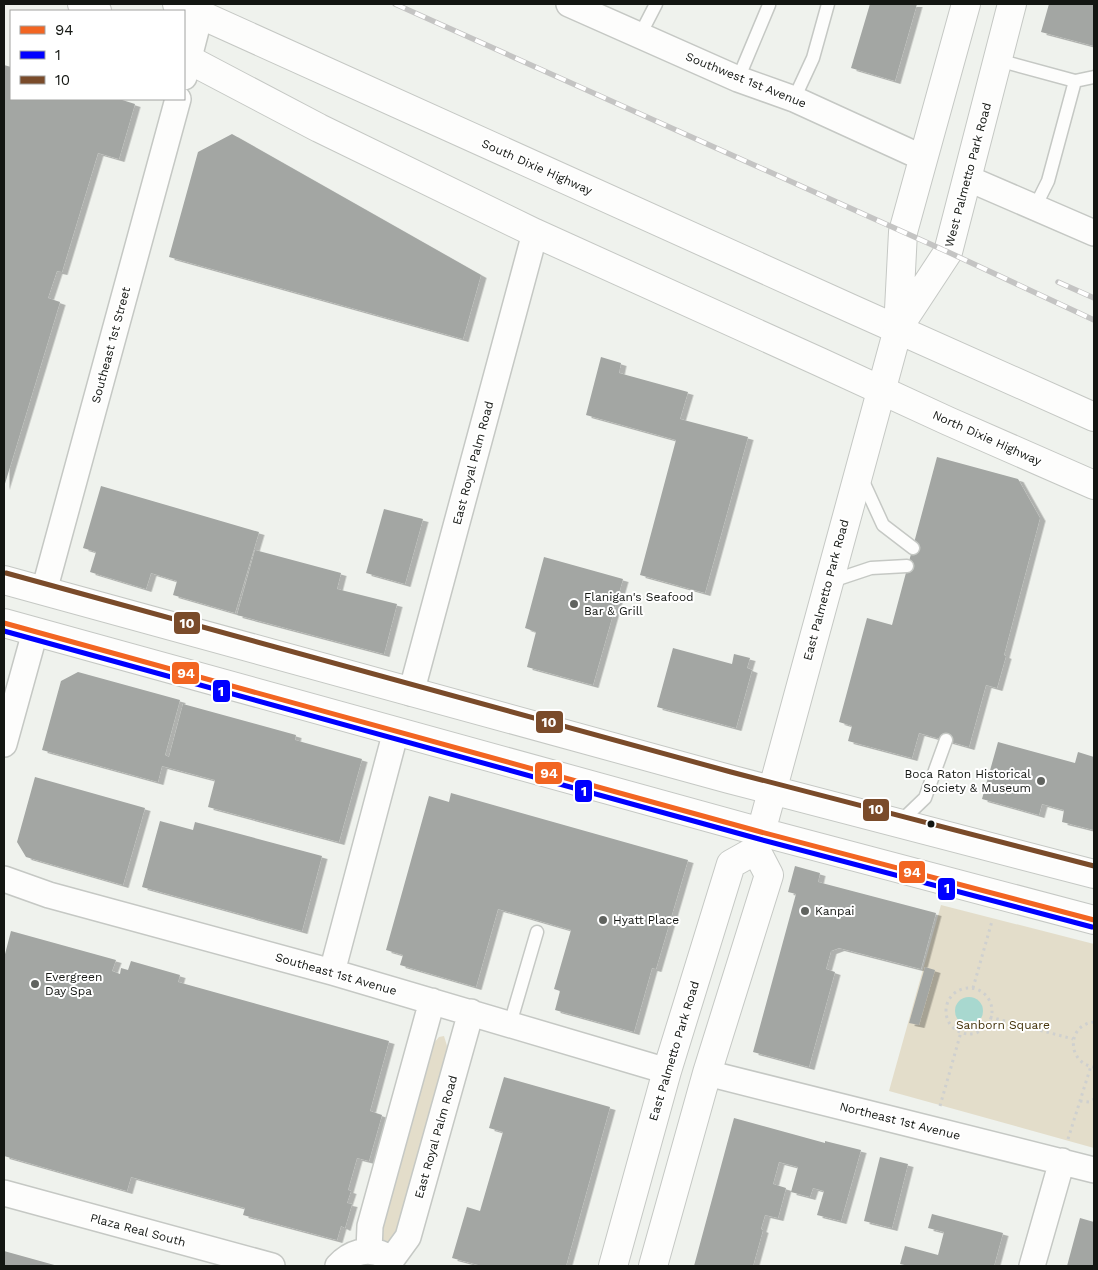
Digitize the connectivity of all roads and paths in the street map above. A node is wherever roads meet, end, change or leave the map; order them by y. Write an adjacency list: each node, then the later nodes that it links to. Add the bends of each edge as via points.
1 (82, 4): 9 (main road)
2 (656, 4): 10 (lane)
3 (768, 4): 14 (lane)
4 (828, 4): 17 (lane, via 813,58)
5 (966, 4): 18 (main road)
6 (1012, 4): 11 (main road, West Palmetto Park Road)
7 (580, 6): 10 (street, Southwest 1st Avenue)
8 (189, 9): 12 (street); 23 (main road, South Dixie Highway)
9 (95, 10)
10 (640, 35): 14 (street, Southwest 1st Avenue)
11 (998, 60): 15 (lane); 19 (main road, West Palmetto Park Road)
12 (185, 64): 21 (main road)
13 (1094, 76): 15 (lane)
14 (738, 79): 17 (street, Southwest 1st Avenue)
15 (1075, 81): 20 (lane, via 1048,181)
16 (178, 100): 32 (street, Southeast 1st Street)
17 (794, 100): 18 (street, Southwest 1st Avenue)
18 (924, 158): 23 (main road, via 903,232)
19 (967, 178): 20 (street); 23 (main road, West Palmetto Park Road, via 948,252)
20 (1035, 207): 22 (street)
21 (535, 233): 24 (main road); 37 (street, East Royal Palm Road)
22 (1094, 233)
23 (898, 329): 24 (main road, East Palmetto Park Road); 25 (main road)
24 (881, 390): 26 (main road, East Palmetto Park Road); 27 (main road, North Dixie Highway)
25 (1094, 417)
26 (858, 472): 28 (lane, via 883,525); 31 (main road, East Palmetto Park Road)
27 (1094, 485)
28 (913, 548)
29 (907, 566): 31 (lane, via 871,568)
30 (4, 580): 32 (main road)
31 (829, 582): 41 (main road, East Palmetto Park Road)
32 (44, 592): 33 (main road); 34 (main road)
33 (4, 602)
34 (118, 612): 36 (main road, via 64,616); 37 (main road)
35 (4, 623): 36 (main road)
36 (34, 632): 38 (main road); 40 (street)
37 (411, 693): 41 (main road)
38 (396, 732): 43 (main road); 49 (street)
39 (946, 740): 42 (lane, via 925,798)
40 (4, 744)
41 (771, 791): 42 (main road); 43 (main road, East Palmetto Park Road)
42 (898, 824): 44 (main road)
43 (758, 841): 47 (main road); 59 (main road, East Palmetto Park Road, via 731,864); 60 (main road, via 769,876)
44 (1094, 874)
45 (4, 879): 49 (street, Southeast 1st Avenue, via 49,895)
46 (994, 915): 50 (path)
47 (1094, 920)
48 (537, 932): 55 (lane)
49 (332, 972): 51 (street, Southeast 1st Avenue)
50 (973, 988): 53 (path, via 986,996); 56 (path, via 958,991 946,1010 950,1023)
51 (432, 1001): 52 (street, Southeast 1st Avenue); 67 (street, via 370,1226)
52 (471, 1012): 55 (street, Southeast 1st Avenue); 68 (street, East Royal Palm Road, via 408,1238)
53 (990, 1017): 56 (path, via 981,1030); 57 (path)
54 (1094, 1022): 57 (path, via 1078,1029)
55 (510, 1024): 59 (street, Southeast 1st Avenue)
56 (961, 1032): 63 (path)
57 (1073, 1040): 58 (path, via 1076,1056)
58 (1092, 1067): 62 (path)
59 (667, 1071): 71 (main road, East Palmetto Park Road)
60 (707, 1073): 63 (street, Northeast 1st Avenue); 72 (main road)
61 (1094, 1099): 62 (path)
62 (1080, 1101): 64 (path)
63 (934, 1130): 64 (street, Northeast 1st Avenue)
64 (1062, 1161): 65 (street, Northeast 1st Avenue); 73 (street)
65 (1094, 1170)
66 (4, 1194): 69 (street, Plaza Real South)
67 (369, 1251): 68 (street, via 381,1253); 70 (street, via 356,1253)
68 (396, 1262)
69 (272, 1266)
70 (338, 1266)
71 (613, 1266)
72 (652, 1266)
73 (1032, 1266)

